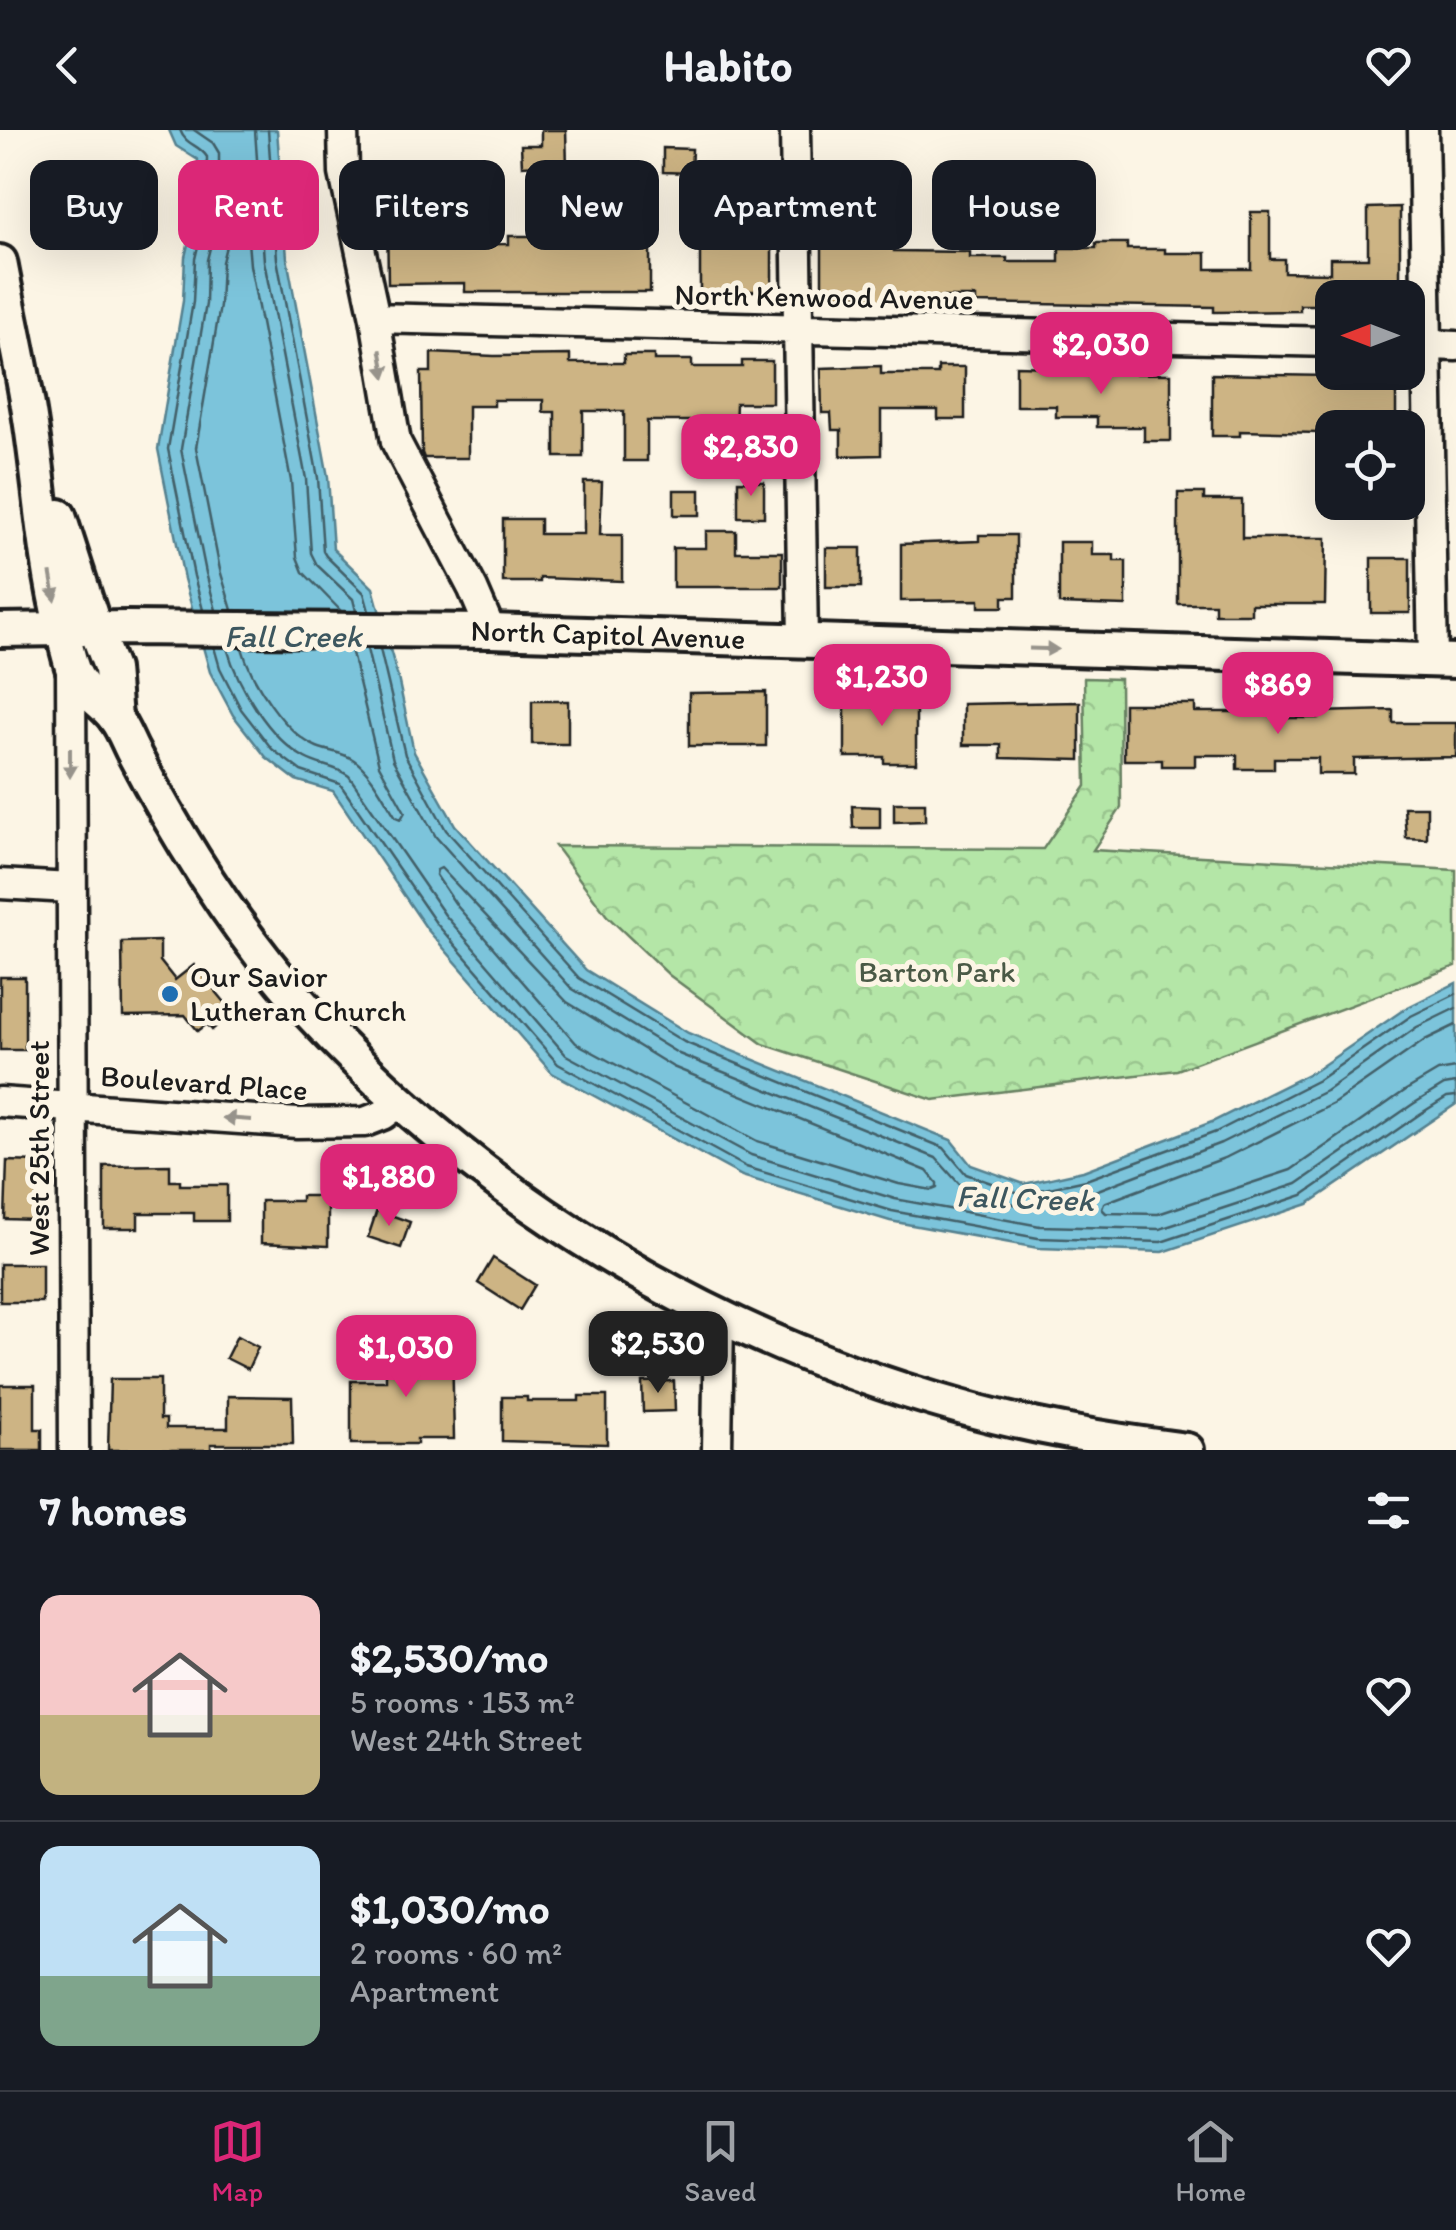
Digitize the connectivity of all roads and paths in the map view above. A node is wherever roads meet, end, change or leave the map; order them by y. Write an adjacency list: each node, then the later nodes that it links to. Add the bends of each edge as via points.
1 (343, 130): 6 (street, via 344,173)
2 (795, 130): 7 (street)
3 (1422, 130): 5 (street)
4 (0, 262): 12 (main road)
5 (1418, 280)
6 (374, 318): 7 (street, North Kenwood Avenue); 14 (street, one-way to 14, via 396,442)
7 (798, 328): 8 (street, North Kenwood Avenue); 15 (street)
8 (1315, 342)
9 (1425, 344): 10 (street)
10 (1456, 346)
11 (1421, 390): 16 (street)
12 (78, 628): 13 (main road, North Capitol Avenue); 14 (main road, North Capitol Avenue); 17 (main road); 18 (main road, via 111,668)
13 (0, 630)
14 (492, 631): 15 (main road, North Capitol Avenue)
15 (803, 642): 16 (main road, North Capitol Avenue, one-way to 16)
16 (1444, 661)
17 (71, 665): 18 (main road, via 85,690); 20 (street, West 25th Street, one-way to 20)
18 (116, 718): 22 (main road, via 189,852 245,933 307,1010)
19 (0, 884): 20 (street)
20 (70, 888): 23 (street, West 25th Street)
21 (0, 1102): 23 (street, Boulevard Place)
22 (399, 1104): 23 (street, Boulevard Place, one-way to 23, via 365,1122 297,1123); 24 (main road, via 564,1228)
23 (72, 1106): 26 (street, West 25th Street)
24 (719, 1316): 25 (main road, via 959,1407); 27 (street)
25 (1140, 1444): 28 (street); 29 (main road)
26 (74, 1450)
27 (717, 1450)
28 (1074, 1450)
29 (1186, 1450)

